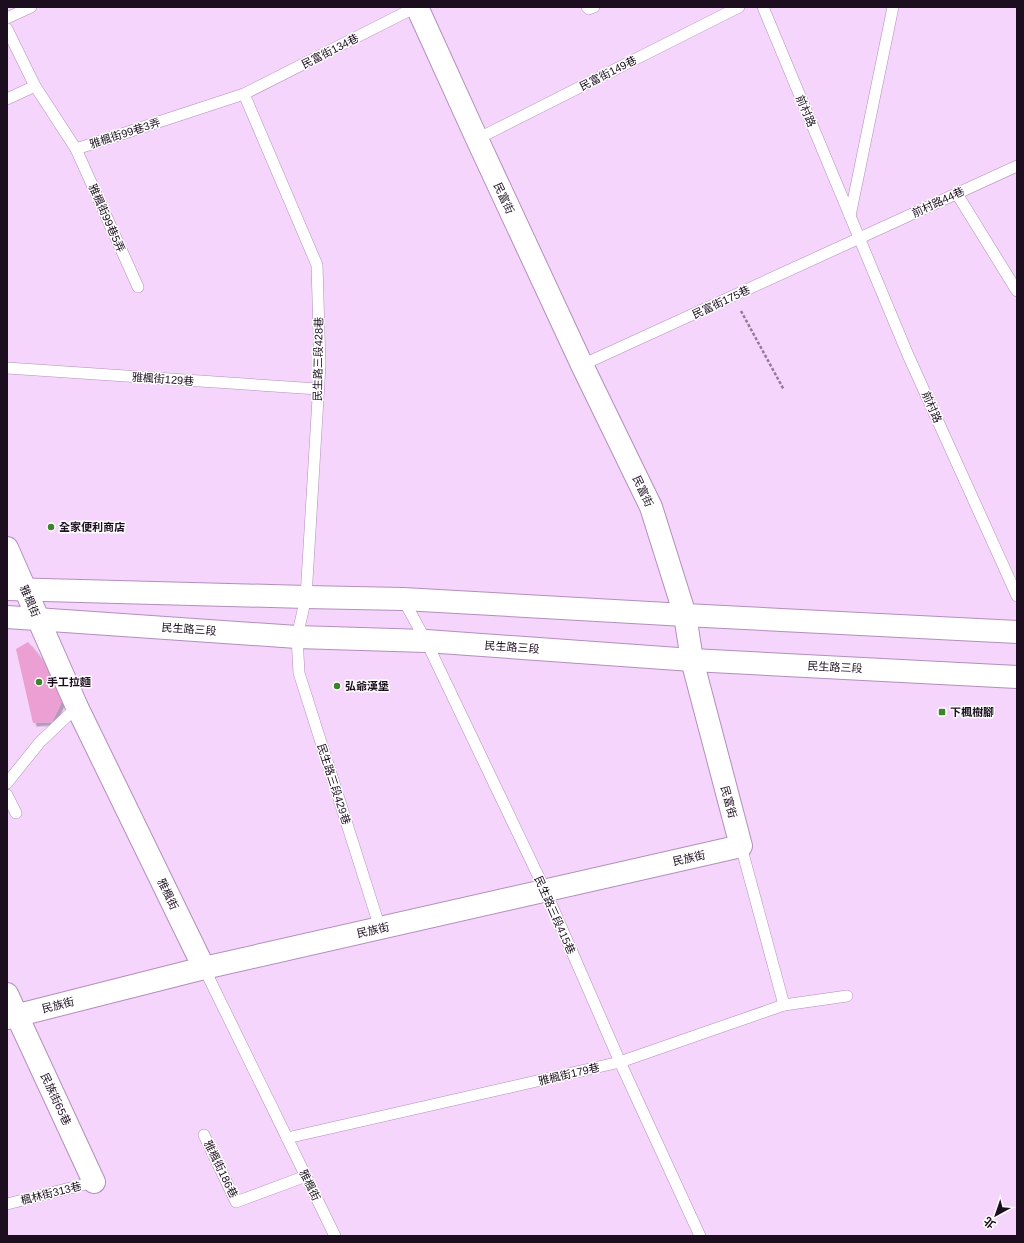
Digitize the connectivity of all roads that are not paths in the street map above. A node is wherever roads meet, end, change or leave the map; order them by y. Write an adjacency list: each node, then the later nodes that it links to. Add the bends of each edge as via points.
1 (31, 7): 8 (lane)
2 (417, 7): 11 (lane, 民富街134巷); 13 (street, 民富街)
3 (587, 7): 4 (lane)
4 (594, 7)
5 (739, 7): 13 (lane, 民富街149巷)
6 (763, 7): 17 (lane, 前村路)
7 (893, 7): 17 (lane)
8 (7, 18)
9 (7, 29): 10 (lane, 雅楓街99巷3弄)
10 (36, 86): 12 (lane); 14 (lane, 雅楓街99巷3弄)
11 (244, 94): 14 (lane, 雅楓街99巷3弄); 23 (lane, 民生路三段428巷, via 317,265 320,365)
12 (7, 99)
13 (476, 139): 21 (street, 民富街)
14 (76, 149): 19 (lane, 雅楓街99巷5弄)
15 (1017, 166): 16 (lane, 前村路44巷)
16 (957, 194): 18 (lane, 前村路44巷); 20 (lane)
17 (850, 216): 18 (lane, 前村路)
18 (859, 239): 21 (lane, 民富街175巷); 26 (lane, 前村路, via 908,355)
19 (138, 287)
20 (1017, 291)
21 (582, 365): 29 (street, 民富街, via 651,507)
22 (7, 368): 23 (lane, 雅楓街129巷)
23 (318, 389): 27 (lane, 民生路三段428巷)
24 (7, 548): 25 (street, 雅楓街)
25 (16, 589): 27 (street); 31 (street, 雅楓街)
26 (1017, 596)
27 (306, 597): 28 (street); 33 (lane, 民生路三段428巷)
28 (403, 598): 29 (street); 34 (lane, 民生路三段415巷)
29 (685, 616): 32 (street); 35 (street, 民富街)
30 (7, 617): 31 (street, 民生路三段)
31 (38, 619): 33 (street, 民生路三段); 37 (street, 雅楓街)
32 (1017, 632)
33 (297, 637): 34 (street, 民生路三段); 43 (lane, 民生路三段429巷, via 299,673)
34 (426, 641): 35 (street, 民生路三段); 42 (lane, 民生路三段415巷)
35 (692, 660): 36 (street, 民生路三段); 41 (street, 民富街)
36 (1017, 677)
37 (77, 707): 38 (lane, via 40,742); 44 (street, 雅楓街)
38 (7, 783)
39 (7, 795): 40 (lane)
40 (16, 813)
41 (741, 846): 42 (street, 民族街); 47 (lane, 民富街)
42 (545, 890): 43 (street, 民族街); 49 (lane, 民生路三段415巷)
43 (380, 928): 44 (street, 民族街)
44 (204, 968): 48 (street, 民族街); 51 (lane, 雅楓街)
45 (7, 994): 48 (street, 民族街65巷)
46 (847, 996): 47 (lane, 雅楓街179巷)
47 (784, 1005): 49 (lane, 雅楓街179巷)
48 (12, 1017): 53 (street, 民族街65巷)
49 (620, 1062): 51 (lane, 雅楓街179巷); 56 (lane, 民生路三段415巷)
50 (204, 1135): 52 (lane, 雅楓街186巷, via 236,1202)
51 (287, 1138): 52 (lane, 雅楓街)
52 (306, 1176): 55 (lane, 雅楓街)
53 (94, 1182): 54 (lane, 楓林街313巷)
54 (7, 1204)
55 (335, 1236)
56 (700, 1236)

